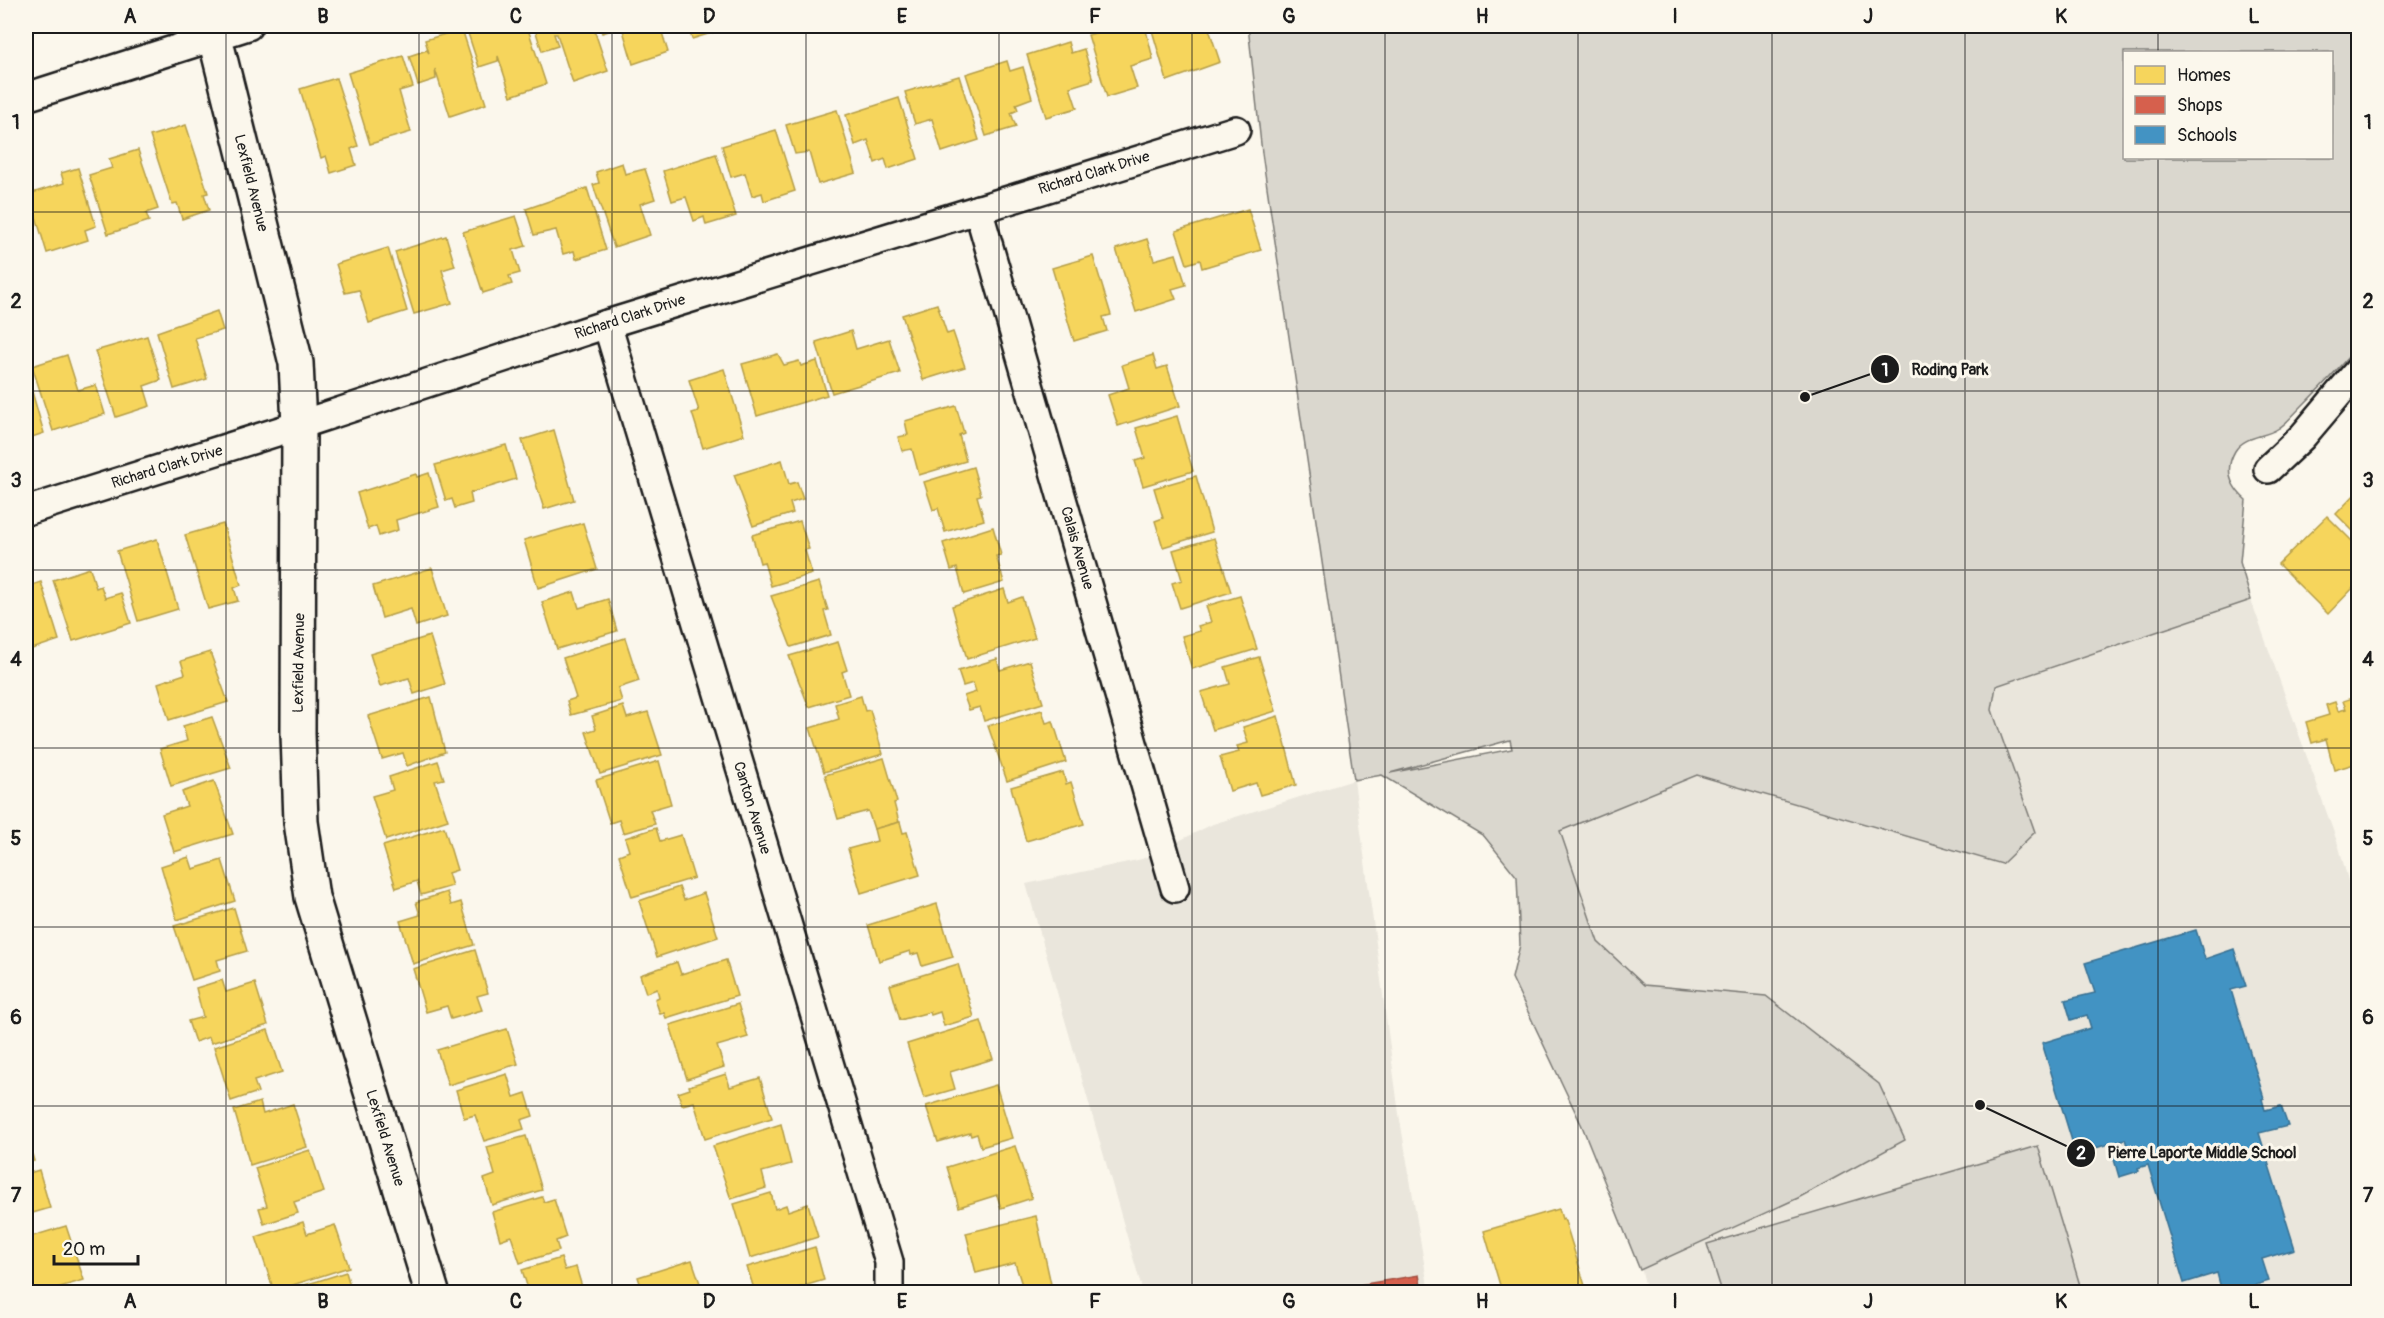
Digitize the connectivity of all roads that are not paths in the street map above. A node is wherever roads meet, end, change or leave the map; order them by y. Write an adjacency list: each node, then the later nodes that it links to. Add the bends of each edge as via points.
1 (248, 26): 2 (street)
2 (213, 31): 3 (street); 8 (street, Lexfield Avenue, via 296,363)
3 (26, 97)
4 (1236, 130): 5 (street, Richard Clark Drive)
5 (978, 209): 6 (street, Richard Clark Drive); 11 (street, Calais Avenue)
6 (607, 324): 8 (street, Richard Clark Drive); 13 (street, Canton Avenue, via 889,1262)
7 (2358, 371): 9 (street)
8 (299, 425): 10 (street, Richard Clark Drive); 12 (street, Lexfield Avenue, via 298,734 301,822 312,897)
9 (2268, 469)
10 (26, 511)
11 (1176, 888)
12 (432, 1293)
13 (889, 1293)

